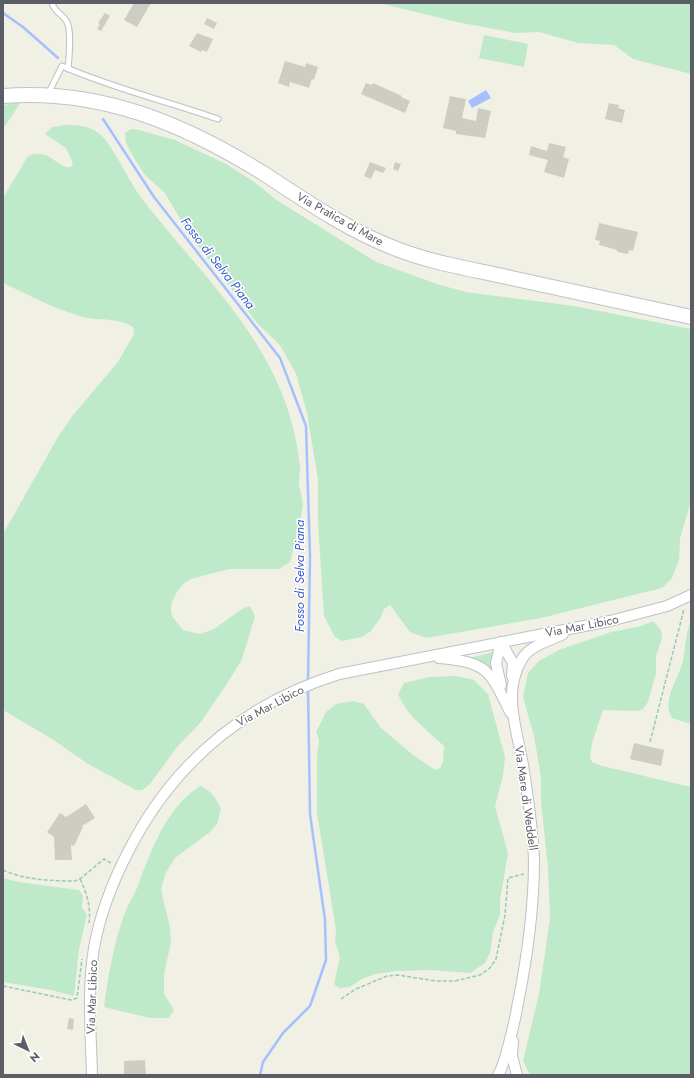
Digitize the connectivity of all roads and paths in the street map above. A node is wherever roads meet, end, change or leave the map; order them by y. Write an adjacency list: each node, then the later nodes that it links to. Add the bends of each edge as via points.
1 (52, 3): 2 (lane, via 55,11 68,25)
2 (68, 69): 3 (lane, via 62,66); 5 (lane)
3 (47, 95): 4 (street, Via Pratica di Mare); 6 (street, Via Pratica di Mare, via 95,101 172,124 215,145 342,223 402,251 450,265)
4 (3, 96)
5 (218, 119)
6 (691, 317)
7 (689, 596): 8 (street, Via Mar Libico, via 645,613); 12 (path)
8 (574, 629): 9 (street, Via Mar Libico); 11 (street, Via Mare di Weddell, via 538,645 525,654 514,681)
9 (501, 642): 10 (street, Via Mar Libico); 11 (street, via 496,663 497,674); 11 (street, via 513,663)
10 (428, 657): 11 (street, Via Mare di Weddell, via 462,660 480,667 498,685); 13 (street, Via Mar Libico, via 363,669 322,680 296,690 237,724 191,760 164,791)
11 (512, 715): 14 (street, Via Mare di Weddell, via 527,788)
12 (650, 742)
13 (120, 867): 16 (path, via 104,859); 24 (street, Via Mar Libico, via 103,910 92,964)
14 (533, 869): 20 (path, via 508,878 496,959 490,968 480,975 455,981 387,976 356,989); 21 (street, Via Mare di Weddell, via 529,942)
15 (3, 870): 16 (path, via 11,874 59,881)
16 (80, 879): 17 (path, via 86,890 90,911)
17 (88, 928)
18 (83, 956): 19 (path, via 77,998 71,1000)
19 (3, 986)
20 (341, 999)
21 (514, 1023): 22 (street, Via Mare di Weddell, via 512,1056); 23 (street, Via Mare di Weddell)
22 (515, 1073)
23 (499, 1074)
24 (92, 1075)

